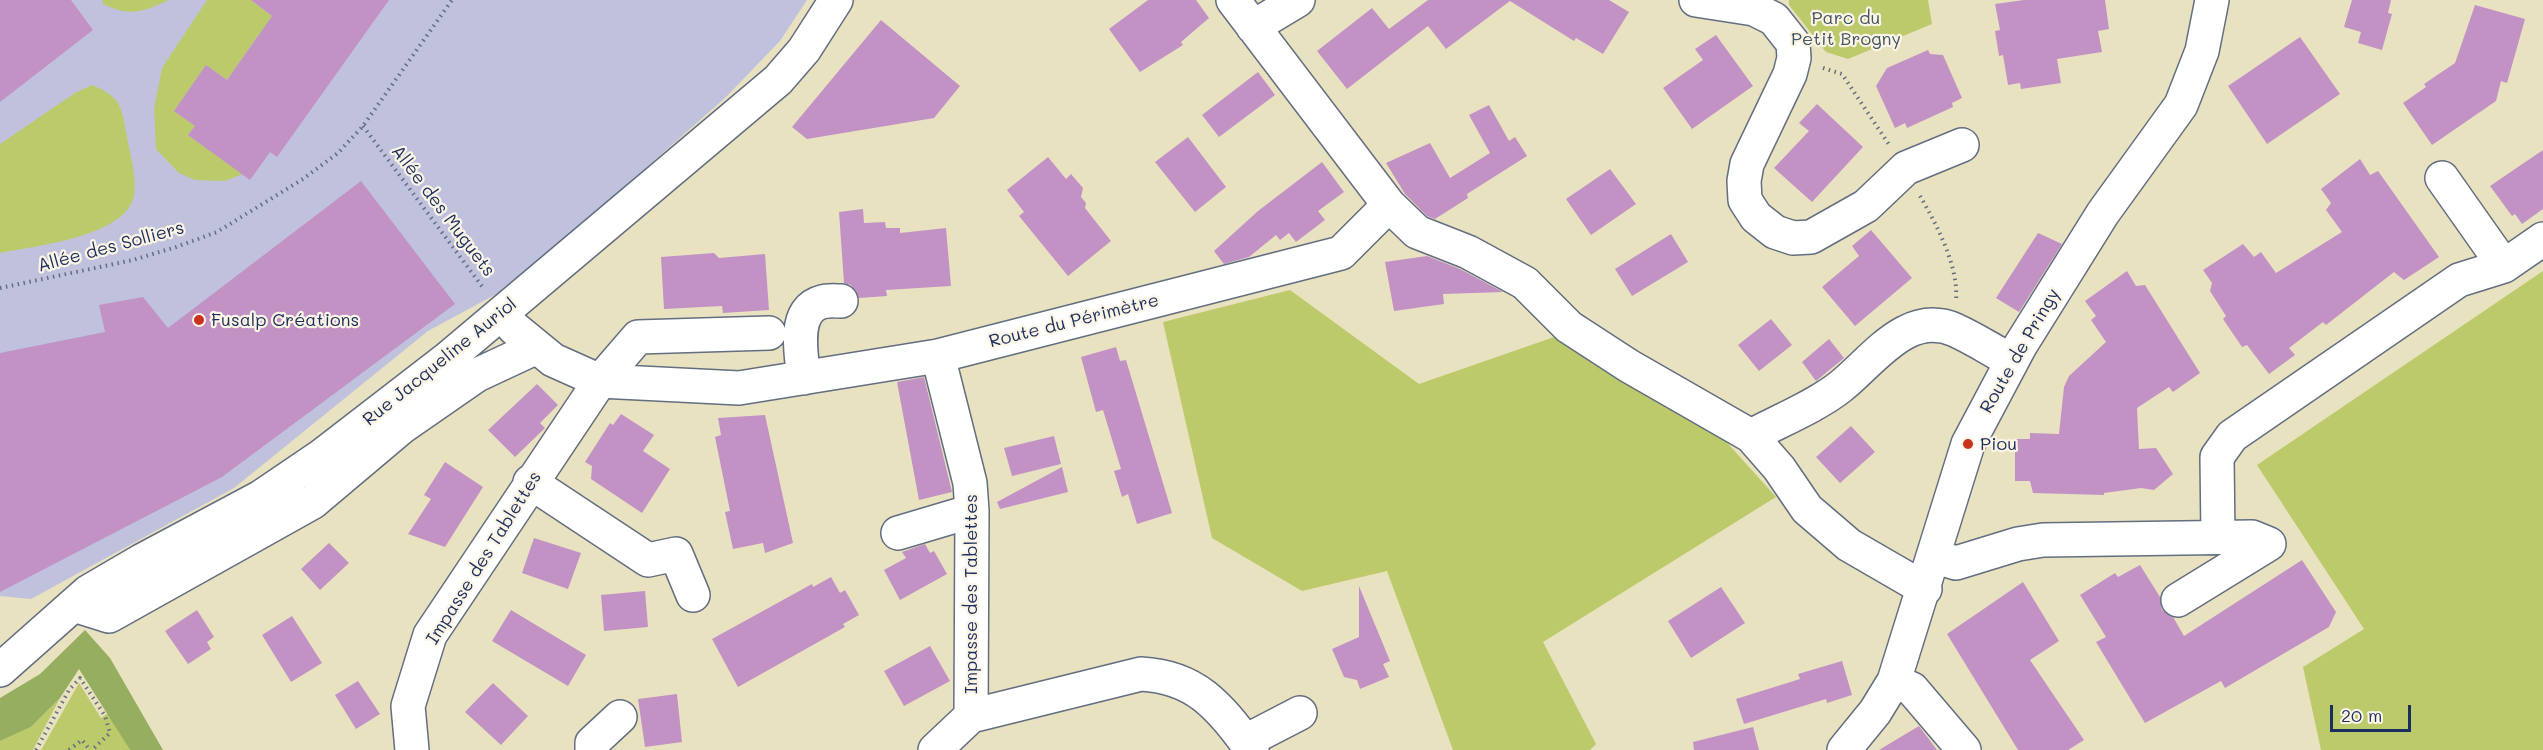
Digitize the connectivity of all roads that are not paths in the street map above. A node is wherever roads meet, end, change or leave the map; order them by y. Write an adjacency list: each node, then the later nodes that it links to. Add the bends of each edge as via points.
1 (836, 0): 13 (street, Rue Jacqueline Auriol, via 804,50 778,81)
2 (1233, 0): 6 (street)
3 (1298, 0): 6 (street)
4 (1696, 0): 7 (street, via 1754,9 1774,19 1793,44 1790,74 1747,165 1744,182 1745,200 1775,232 1811,237 1866,206 1906,168)
5 (2212, 0): 17 (street, Route de Pringy, via 2202,51 2181,105 2103,213)
6 (1253, 27): 9 (street)
7 (1962, 145)
8 (2442, 178): 11 (street)
9 (1389, 205): 16 (street, Route du Périmètre, via 1341,252); 20 (street, via 1417,232 1468,252 1525,284 1569,327)
10 (2543, 239): 11 (street)
11 (2504, 266): 24 (street, via 2459,280 2232,436 2217,457)
12 (842, 301): 18 (street, via 821,302 808,310 801,325)
13 (502, 313): 15 (street, Route du Périmètre); 29 (street, Rue Jacqueline Auriol, via 293,477 108,579)
14 (769, 333): 19 (street, Impasse des Tablettes, via 638,337)
15 (537, 347): 19 (street, Route du Périmètre, via 553,360); 29 (street, via 477,375 402,427 313,502 239,545 109,616)
16 (938, 356): 18 (street, Route du Périmètre); 22 (street, Impasse des Tablettes, via 970,483)
17 (2012, 361): 20 (street, via 1953,329 1914,326 1839,388); 25 (street, Route de Pringy, via 1968,444)
18 (804, 378): 19 (street, Route du Périmètre, via 739,388)
19 (600, 381): 21 (street, Impasse des Tablettes)
20 (1751, 436): 26 (street, via 1807,509 1849,545)
21 (531, 482): 27 (street, via 648,560 676,554); 36 (street, Impasse des Tablettes, via 430,635 408,706)
22 (972, 511): 23 (street); 33 (street, Impasse des Tablettes)
23 (898, 533)
24 (2218, 537): 25 (street, via 2043,540 1956,563); 28 (street, via 2252,537 2270,544)
25 (1934, 556): 26 (street, Route de Pringy)
26 (1925, 589): 31 (street, Route de Pringy)
27 (693, 594)
28 (2178, 600)
29 (74, 605): 30 (street, Rue Jacqueline Auriol)
30 (0, 670)
31 (1894, 681): 39 (street, Route de Pringy); 40 (street, via 1912,689)
32 (1300, 713): 35 (street)
33 (971, 716): 35 (street, via 1141,674 1160,675 1201,692 1220,708); 38 (street, Impasse des Tablettes)
34 (620, 717): 37 (street, via 592,743)
35 (1249, 746)
36 (412, 750)
37 (592, 750)
38 (935, 750)
39 (1844, 750)
40 (1964, 750)

